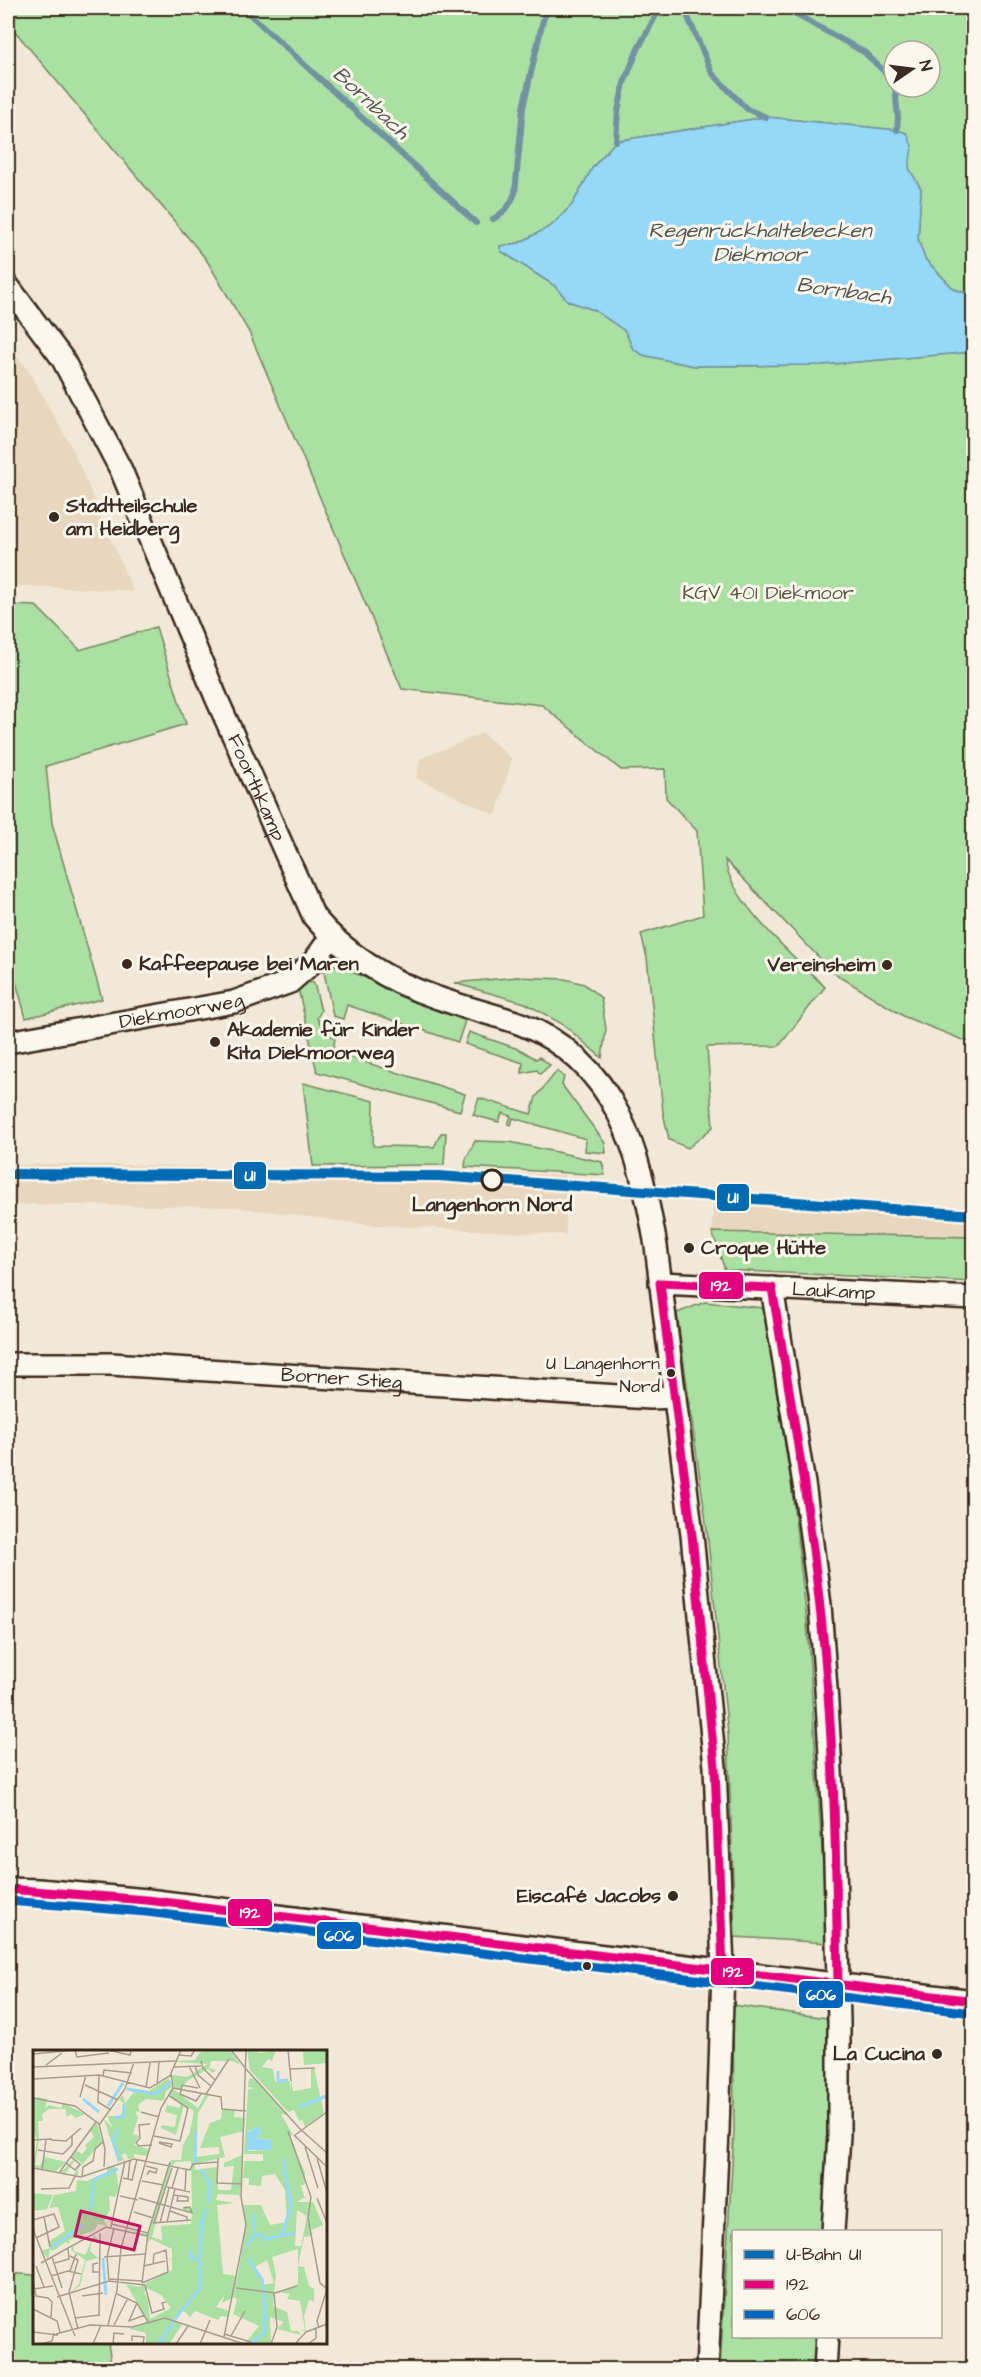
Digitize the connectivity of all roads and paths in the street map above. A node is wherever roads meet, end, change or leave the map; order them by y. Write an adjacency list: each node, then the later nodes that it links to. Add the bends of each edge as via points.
1 (8, 286): 2 (street, Foorthkamp, via 62,358 121,470 274,829 314,917)
2 (331, 937): 3 (street, Diekmoorweg, via 314,961 290,982 234,1002); 4 (street, Foorthkamp, via 362,962 400,983 523,1025 567,1052 590,1073 611,1100 637,1158)
3 (8, 1042)
4 (660, 1283): 5 (street, Laukamp); 8 (street, Foorthkamp)
5 (772, 1288): 6 (street, Laukamp); 11 (street, via 820,1605 834,1823)
6 (974, 1298)
7 (8, 1365): 8 (street, Borner Stieg, via 111,1364)
8 (675, 1397): 10 (street, Foorthkamp, via 715,1767)
9 (8, 1889): 10 (street, via 147,1900)
10 (723, 1969): 11 (street); 15 (street, Foorthkamp)
11 (838, 1983): 12 (street); 13 (street, via 839,2134)
12 (974, 2001)
13 (833, 2230)
14 (827, 2338): 16 (street)
15 (707, 2370)
16 (825, 2370)

